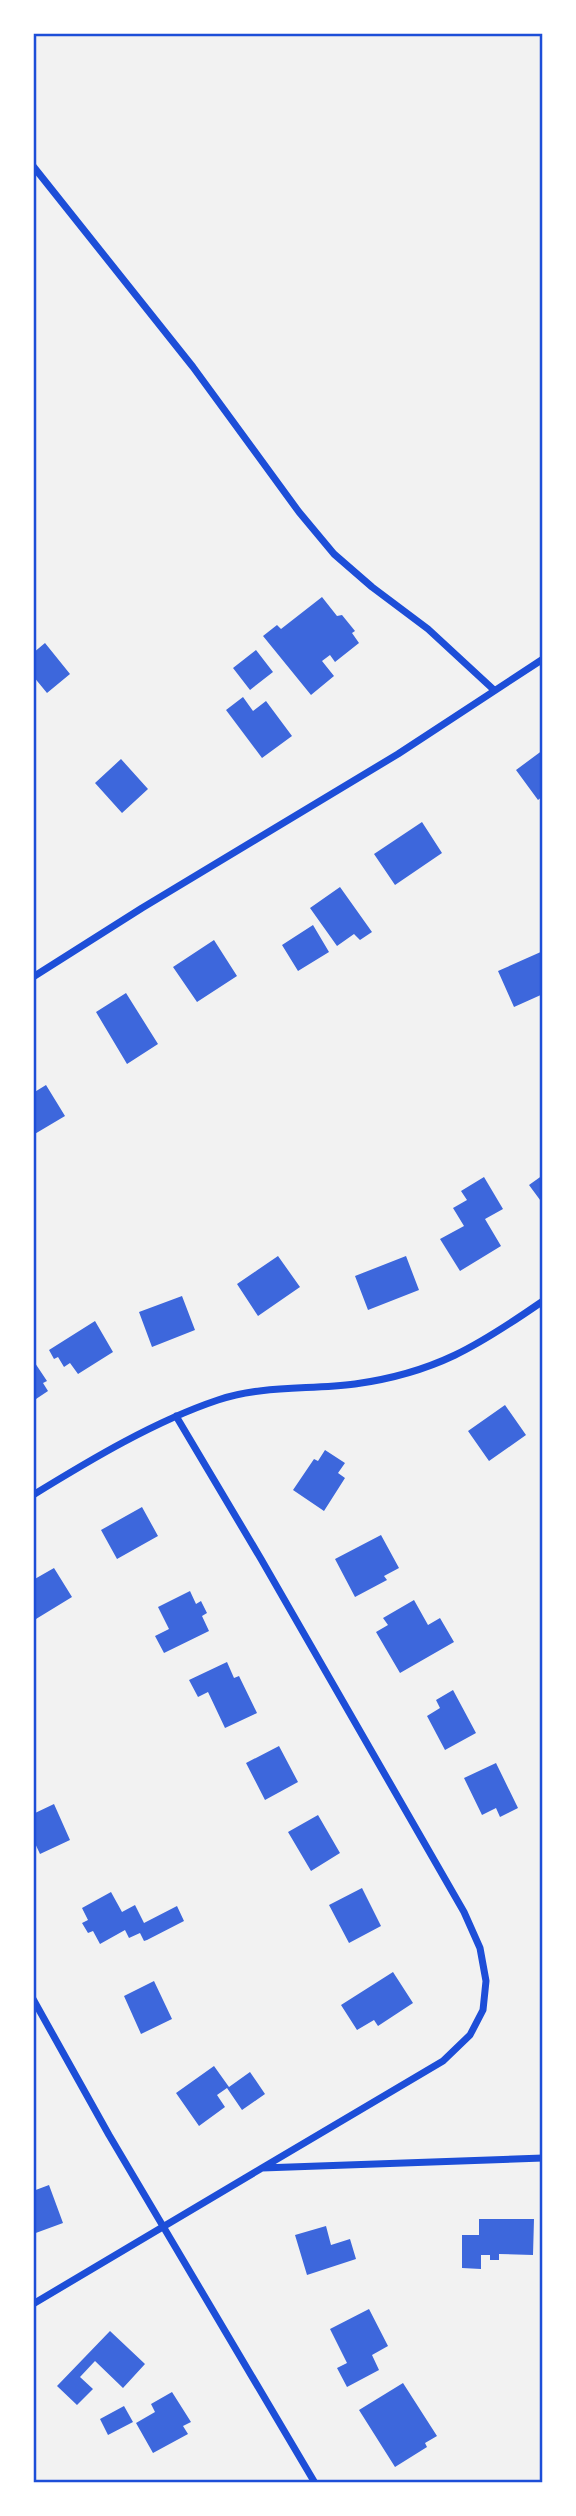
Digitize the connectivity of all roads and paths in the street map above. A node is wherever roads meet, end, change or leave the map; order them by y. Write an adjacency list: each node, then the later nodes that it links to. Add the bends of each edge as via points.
1 (33, 166): 3 (street, via 334,554 428,629)
2 (543, 659): 3 (street)
3 (494, 690): 4 (street, via 398,754)
4 (33, 977)
5 (543, 1301): 6 (street, via 488,1339 446,1361 401,1376 265,1390 219,1399)
6 (176, 1416): 7 (street); 10 (street, via 464,1912 480,1948 486,1981 483,2010 470,2035 443,2061)
7 (33, 1495)
8 (33, 1999): 11 (street)
9 (543, 2158): 10 (street)
10 (262, 2168): 11 (street)
11 (162, 2227): 12 (street); 13 (street)
12 (33, 2304)
13 (314, 2483)

